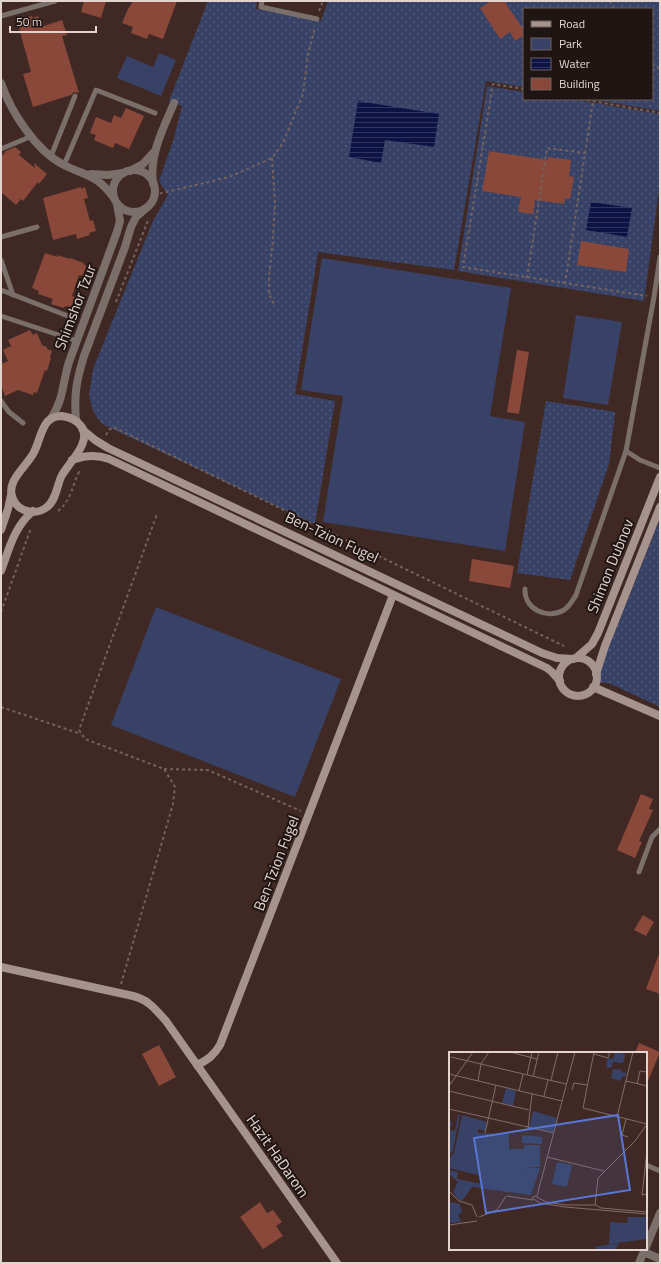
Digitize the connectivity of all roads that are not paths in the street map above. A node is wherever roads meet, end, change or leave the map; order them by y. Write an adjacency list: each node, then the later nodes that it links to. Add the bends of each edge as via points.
1 (55, 1): 3 (lane)
2 (262, 1): 4 (lane, via 261,7)
3 (1, 16)
4 (317, 19)
5 (1, 84): 9 (street, via 16,116)
6 (75, 96): 12 (lane)
7 (174, 103): 11 (street)
8 (155, 113): 13 (lane, via 96,90)
9 (32, 136): 10 (lane); 12 (street)
10 (1, 149)
11 (154, 152): 14 (street, via 143,164); 16 (street)
12 (51, 156): 13 (street)
13 (64, 165): 15 (street)
14 (127, 172): 15 (street, via 104,175); 16 (street, via 140,172 146,175); 17 (street, via 119,177 114,185)
15 (85, 173): 17 (street, via 103,184)
16 (154, 191): 18 (street)
17 (115, 201): 18 (street, via 124,210); 27 (street, Shimshor Tzur, via 119,225)
18 (148, 212): 30 (street, Shimshor Tzur, via 136,217 131,227 84,356 75,395)
19 (36, 227): 20 (lane)
20 (1, 237)
21 (660, 257): 33 (lane)
22 (1, 260): 24 (lane)
23 (1, 290): 24 (lane)
24 (13, 295): 26 (lane)
25 (1, 316): 27 (lane)
26 (73, 318)
27 (77, 341): 29 (street, Shimshor Tzur, via 65,373 61,400)
28 (1, 401): 31 (lane)
29 (50, 420): 30 (street, via 62,416); 37 (street, via 33,454 14,480)
30 (76, 421): 32 (street, Ben-Tzion Fugel)
31 (23, 424)
32 (83, 430): 34 (street, via 82,444); 44 (street, Ben-Tzion Fugel, via 100,444 542,653 557,658)
33 (626, 451): 35 (lane); 42 (lane, via 576,595 570,605 563,611 554,613 534,610 528,603)
34 (72, 460): 39 (street, via 61,477 50,504 40,511); 43 (street, Ben-Tzion Fugel, via 89,455 109,458)
35 (660, 468)
36 (660, 477): 44 (street, Shimon Dubnov, via 598,633 592,644)
37 (11, 492): 39 (street, via 18,506); 40 (street)
38 (660, 507): 45 (street, Shimon Dubnov)
39 (33, 512): 41 (street, via 15,531)
40 (1, 530)
41 (1, 571)
42 (525, 589)
43 (393, 595): 46 (street, Ben-Tzion Fugel, via 547,668); 52 (street, Ben-Tzion Fugel, via 220,1045 215,1054)
44 (574, 658): 45 (street, via 590,663); 46 (street, via 562,667)
45 (596, 674): 47 (street)
46 (560, 681): 47 (street, via 564,689 575,695 584,694)
47 (593, 687): 48 (street)
48 (660, 716)
49 (660, 828): 50 (lane, via 652,837)
50 (639, 872)
51 (1, 967): 52 (street, Hazit HaDarom, via 142,998 152,1004 166,1021)
52 (197, 1065): 60 (street, Hazit HaDarom)
53 (647, 1165): 54 (lane)
54 (660, 1171)
55 (660, 1213): 56 (street)
56 (647, 1244)
57 (645, 1250): 61 (street)
58 (646, 1250): 59 (street)
59 (660, 1259)
60 (337, 1263)
61 (639, 1263)

